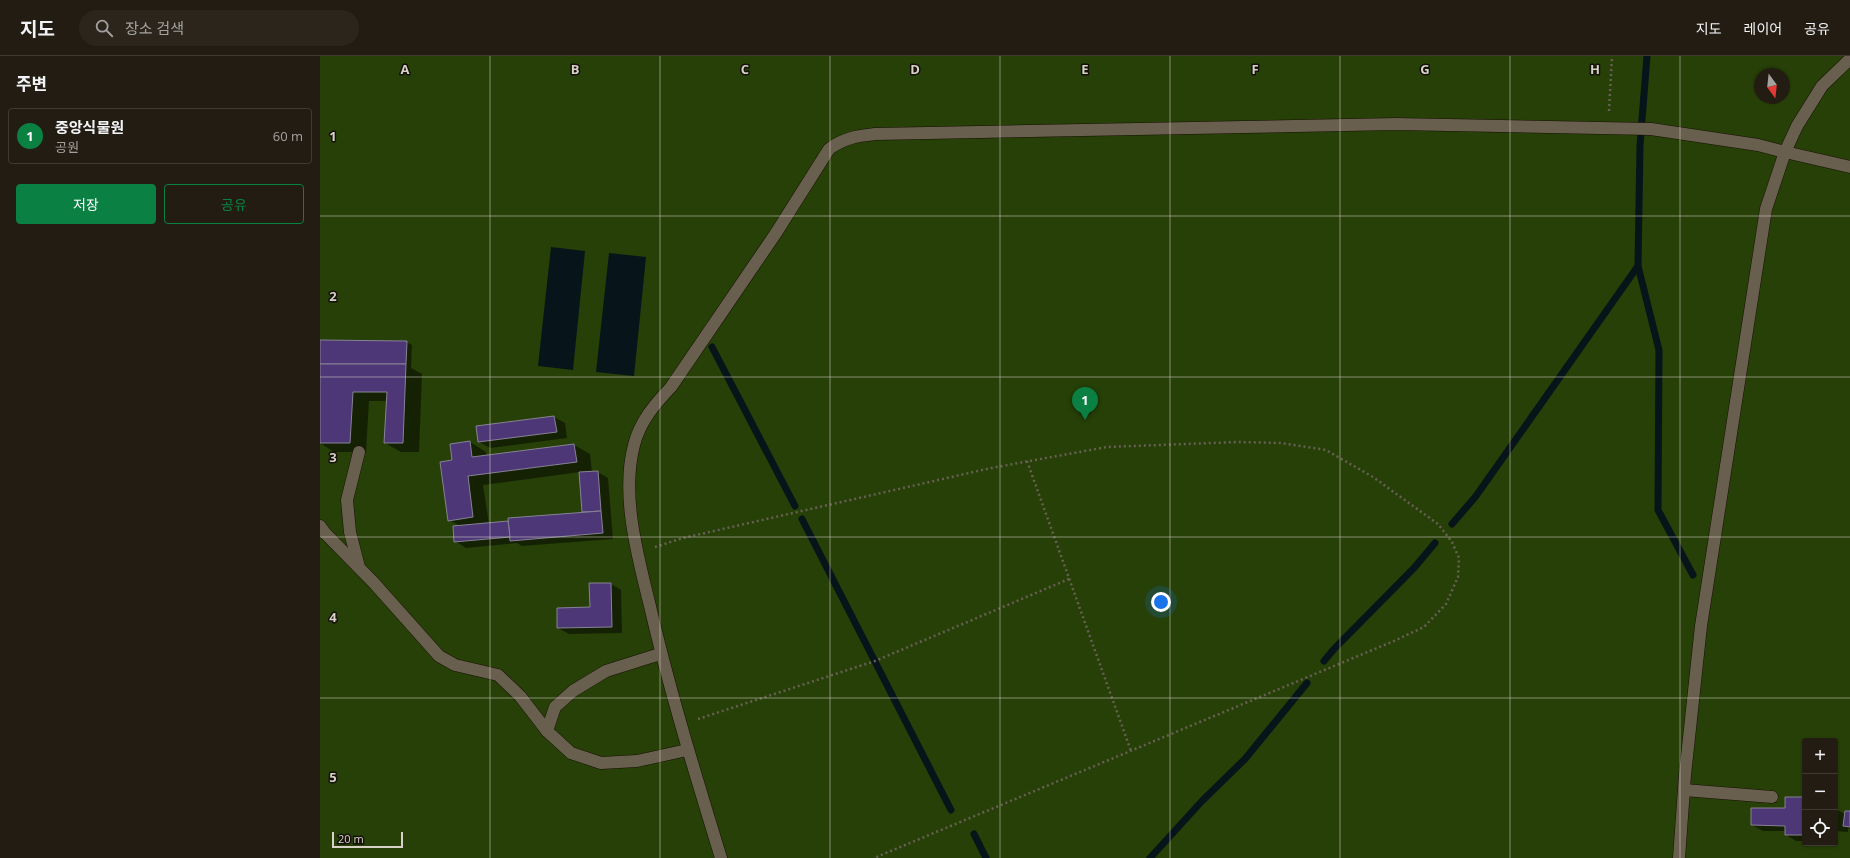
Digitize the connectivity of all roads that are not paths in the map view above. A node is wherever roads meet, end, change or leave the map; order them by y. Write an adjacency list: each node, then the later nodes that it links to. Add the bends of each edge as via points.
1 (1850, 59): 2 (street, via 1822,86 1797,126)
2 (1785, 152): 3 (street); 7 (street, via 1758,145 1651,129 1396,124 875,134 851,137 838,142 829,149 750,272 671,387 643,421 634,444 629,492 637,553); 10 (street, via 1766,209 1703,611)
3 (1850, 167)
4 (359, 452): 6 (street, via 347,500 350,532)
5 (320, 526): 6 (street)
6 (359, 567): 8 (street, via 439,656 455,665 498,675 520,696)
7 (660, 654): 8 (street, via 606,671 573,691 555,708); 9 (street)
8 (547, 731): 9 (street, via 571,753 601,763 637,760)
9 (687, 750): 12 (street)
10 (1684, 790): 11 (street); 13 (street)
11 (1772, 798)
12 (721, 858)
13 (1679, 858)

